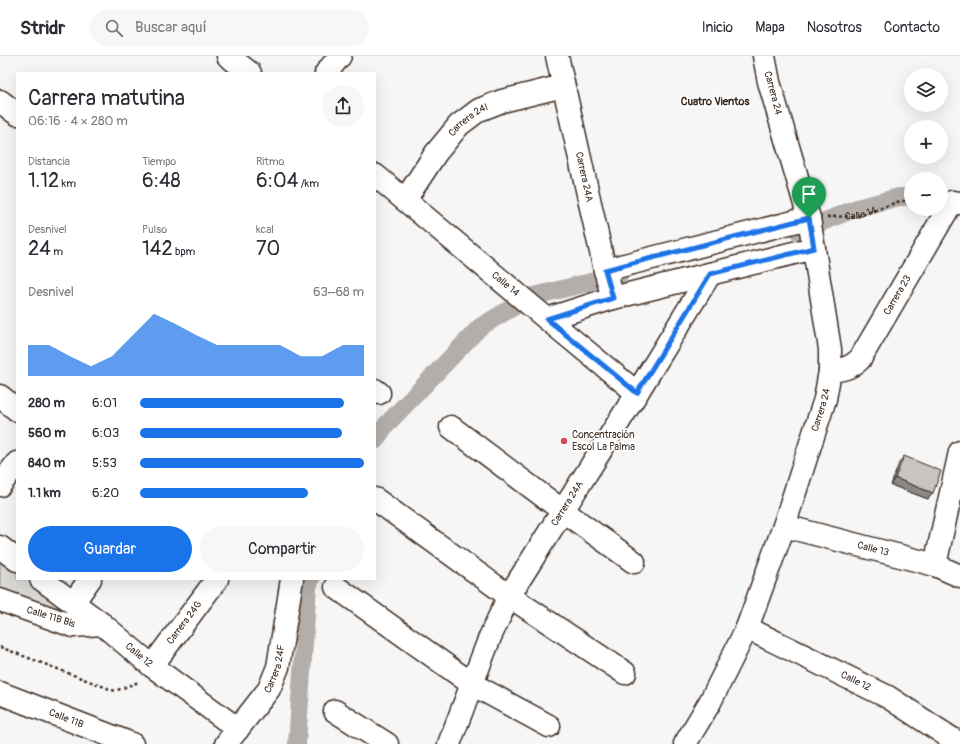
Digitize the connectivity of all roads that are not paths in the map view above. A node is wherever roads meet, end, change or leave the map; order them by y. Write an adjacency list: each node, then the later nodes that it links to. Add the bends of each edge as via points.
1 (228, 56): 5 (street)
2 (340, 56): 6 (street)
3 (557, 56): 7 (street, Carrera 24A)
4 (764, 56): 13 (street, Carrera 24, via 769,82)
5 (249, 72)
6 (327, 72)
7 (563, 86): 11 (street, Carrera 24I, via 502,100 479,110 459,125 436,153); 15 (street, Carrera 24A)
8 (0, 101): 9 (street)
9 (16, 113)
10 (376, 176): 11 (street, Calle 14)
11 (405, 200): 18 (street, Calle 14)
12 (956, 202): 19 (street, Carrera 23, via 860,359 853,366)
13 (809, 218): 14 (street, Carrera 24); 15 (street)
14 (814, 248): 16 (street); 19 (street, Carrera 24, via 830,349)
15 (605, 270): 17 (street, Carrera 24A)
16 (710, 274): 17 (street); 20 (street, Carrera 24A)
17 (613, 298): 18 (street)
18 (547, 319): 20 (street, Calle 14)
19 (830, 371): 29 (street, Carrera 24, via 825,399)
20 (637, 393): 28 (street, Carrera 24A)
21 (0, 396): 22 (street)
22 (16, 409)
23 (451, 427): 28 (street)
24 (960, 452): 33 (street)
25 (16, 463): 26 (street)
26 (0, 485)
27 (376, 500): 40 (street)
28 (563, 511): 32 (street); 40 (street, Carrera 24A)
29 (784, 526): 33 (street, Calle 13); 44 (street, Carrera 24)
30 (0, 547): 31 (street)
31 (16, 559)
32 (634, 562)
33 (936, 565): 34 (street, Calle 13)
34 (960, 576)
35 (42, 580): 42 (street, Calle 12)
36 (89, 580): 42 (street)
37 (216, 580): 45 (street, Carrera 24G)
38 (292, 580): 51 (street, Carrera 24F, via 278,667 269,689)
39 (336, 587): 47 (street)
40 (509, 596): 46 (street); 47 (street, Carrera 24A)
41 (0, 600): 43 (street, Calle 11B Bis, via 73,626)
42 (72, 603): 43 (street, Calle 12)
43 (102, 624): 45 (street, Calle 12)
44 (747, 628): 55 (street, Carrera 24, via 710,702); 56 (street, Calle 12, via 888,697)
45 (152, 666): 51 (street, Calle 12)
46 (625, 673)
47 (472, 684): 50 (street); 54 (street, Carrera 24A)
48 (0, 693): 52 (street, Calle 11B)
49 (335, 711): 53 (street)
50 (549, 726)
51 (232, 737)
52 (132, 744)
53 (387, 744)
54 (449, 744)
55 (685, 744)
56 (960, 744)

